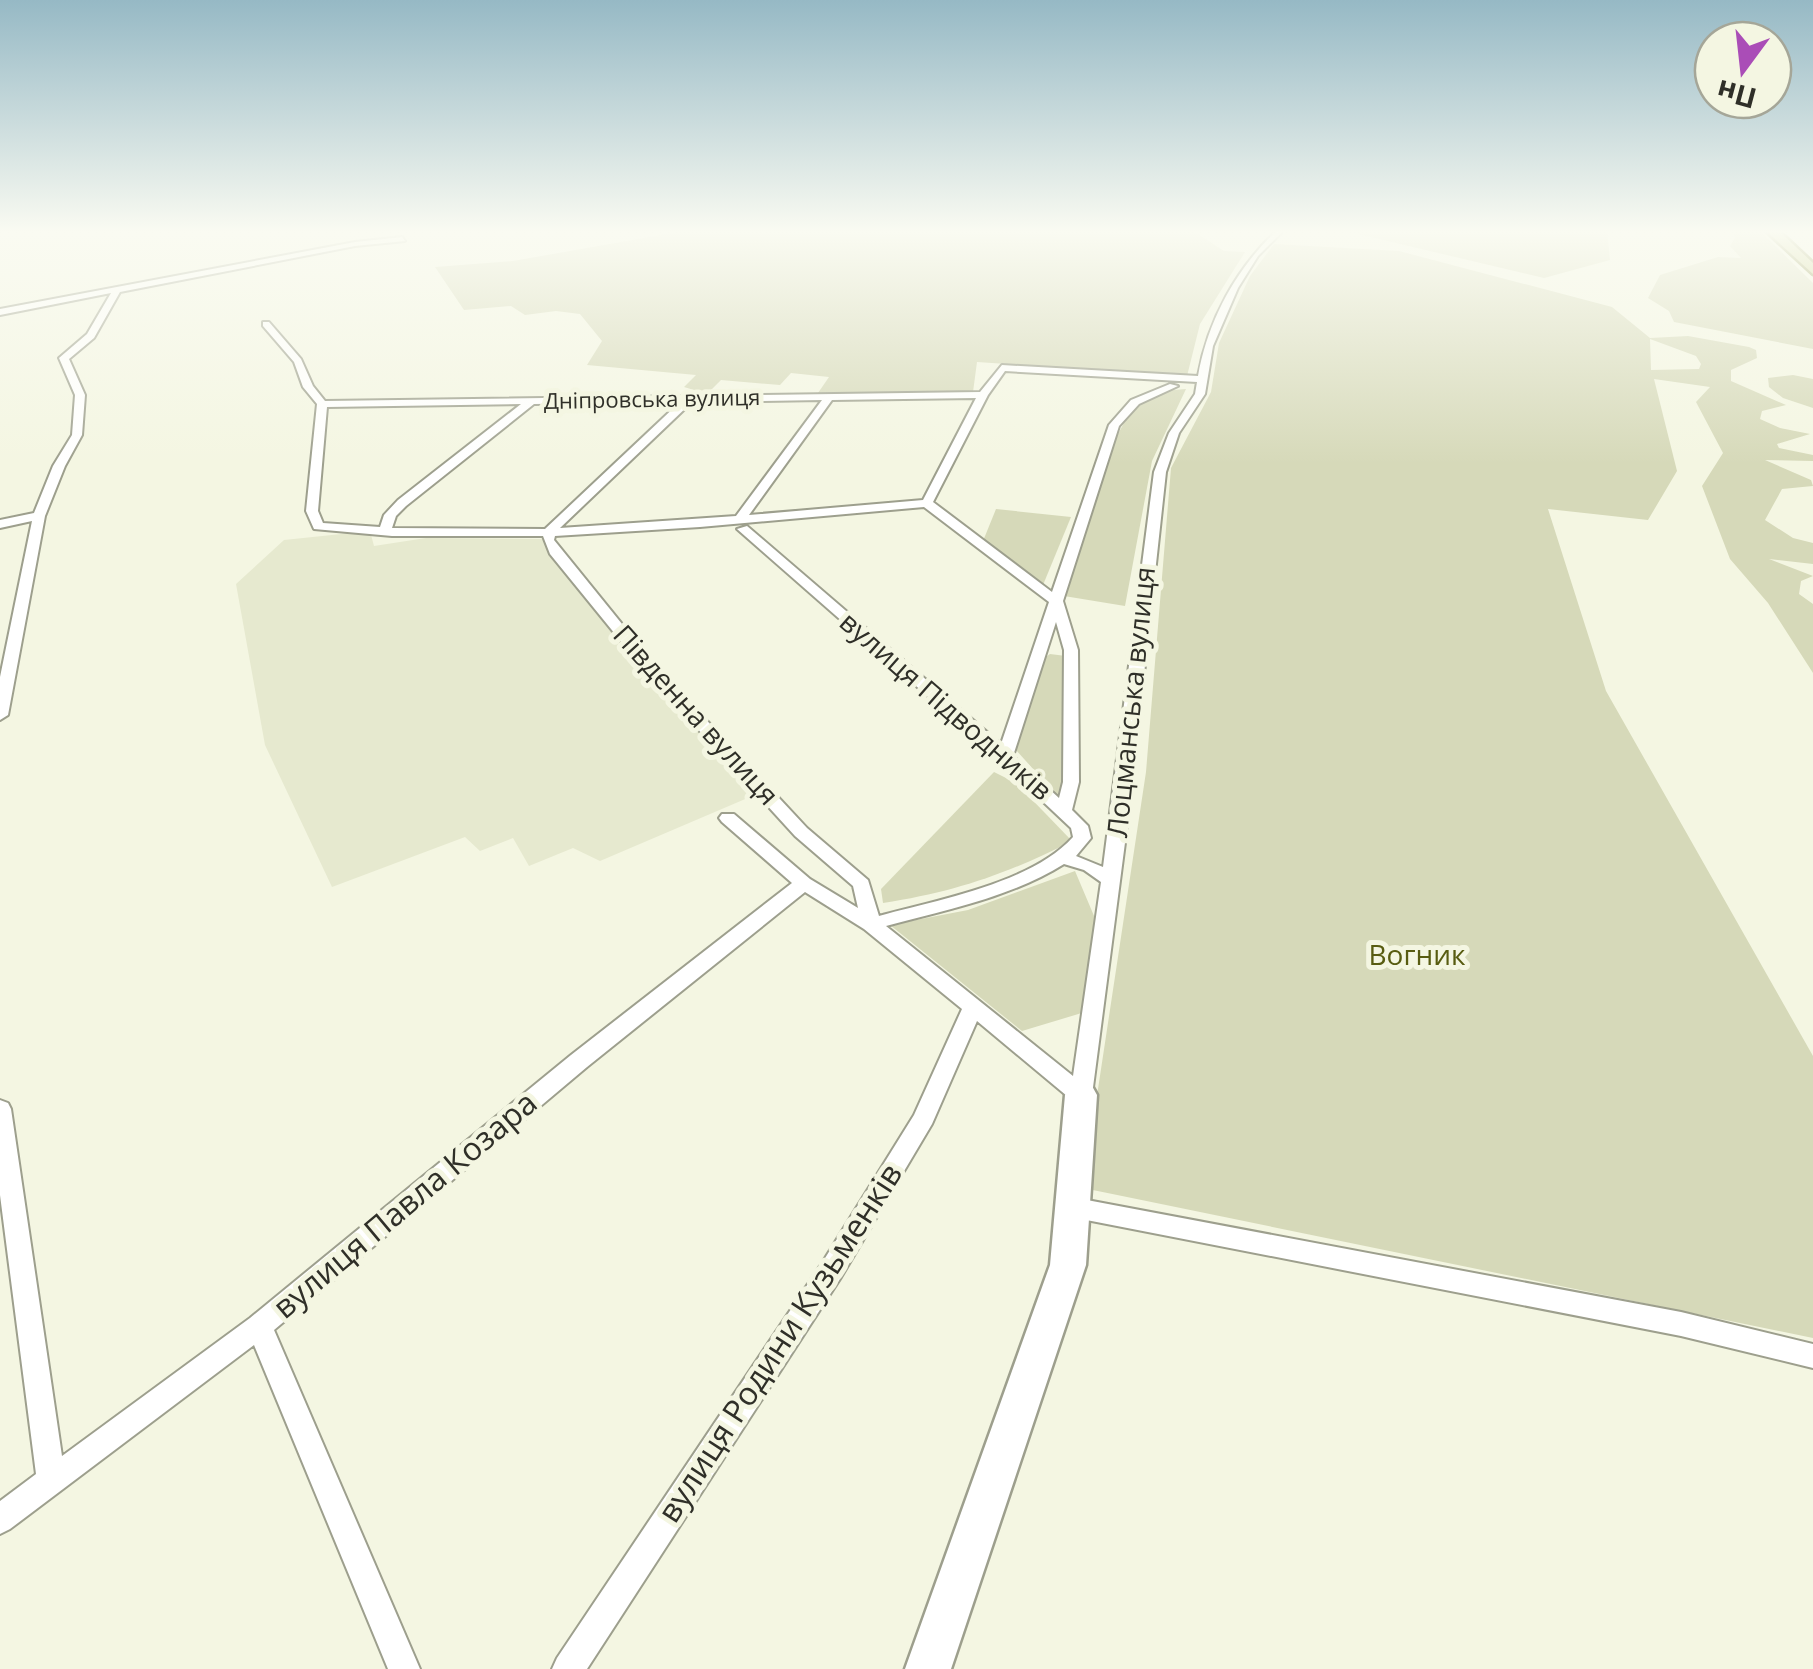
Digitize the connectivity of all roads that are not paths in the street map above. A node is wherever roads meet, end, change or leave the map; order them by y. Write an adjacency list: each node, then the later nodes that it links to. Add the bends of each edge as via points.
1 (106, 308): 11 (street, via 91,336 64,358 80,396 77,435)
2 (1225, 308): 4 (street, Лоцманська вулиця)
3 (266, 324): 9 (street)
4 (1202, 379): 5 (street, via 1002,368); 16 (street, via 1158,389 1114,425); 22 (street, Лоцманська вулиця, via 1160,472)
5 (982, 395): 6 (street, Дніпровська вулиця); 10 (street)
6 (829, 396): 7 (street, Дніпровська вулиця); 13 (street)
7 (690, 398): 8 (street, Дніпровська вулиця); 15 (street)
8 (530, 402): 9 (street, Дніпровська вулиця); 14 (street, via 402,504)
9 (322, 404): 14 (street, via 312,511 318,526)
10 (928, 502): 13 (street); 16 (street)
11 (39, 516): 12 (street); 17 (street)
12 (0, 524)
13 (742, 524): 15 (street); 18 (street, вулиця Підводників)
14 (385, 531): 15 (street)
15 (550, 531): 24 (street, Південна вулиця, via 554,552 651,670 802,832 862,884)
16 (1057, 602): 18 (street); 19 (street, via 1071,650 1071,782)
17 (0, 715)
18 (1004, 759): 19 (street, вулиця Підводників)
19 (1064, 810): 21 (street, вулиця Підводників, via 1082,838)
20 (728, 818): 23 (street)
21 (1065, 858): 22 (street); 24 (street, via 991,889)
22 (1111, 880): 26 (street, Лоцманська вулиця)
23 (804, 883): 24 (street); 29 (street, вулиця Павла Козара)
24 (871, 924): 25 (street)
25 (974, 1006): 26 (street); 34 (street, вулиця Родини Кузьменків, via 924,1118 831,1271)
26 (1081, 1095): 28 (street, Лоцманська вулиця)
27 (0, 1108): 31 (street)
28 (1071, 1206): 30 (street, via 1681,1324); 35 (street, Лоцманська вулиця, via 1068,1265)
29 (259, 1326): 31 (street, вулиця Павла Козара); 33 (street)
30 (1813, 1356)
31 (52, 1478): 32 (street, вулиця Павла Козара)
32 (0, 1519)
33 (404, 1669)
34 (568, 1669)
35 (928, 1669)

